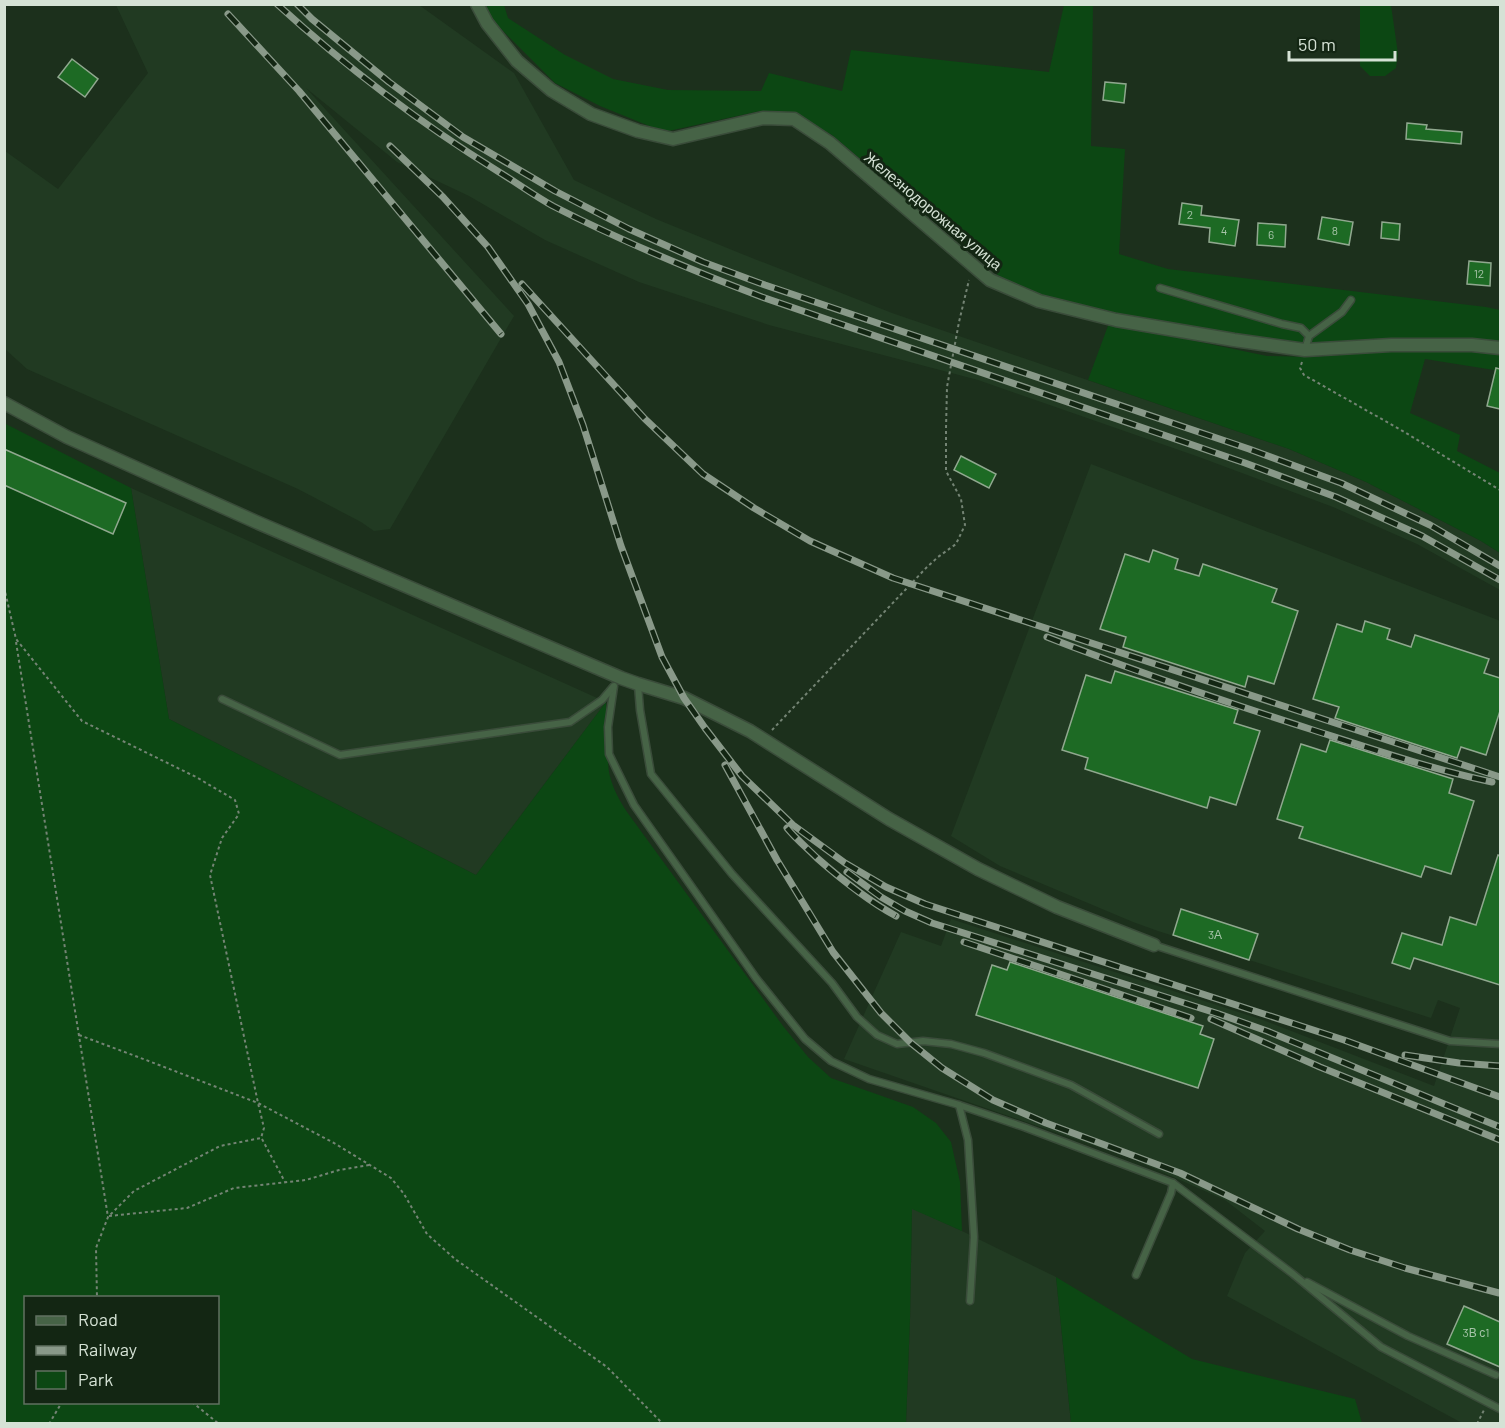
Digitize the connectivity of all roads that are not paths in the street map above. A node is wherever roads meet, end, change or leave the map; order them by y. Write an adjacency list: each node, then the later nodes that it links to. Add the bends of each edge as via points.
1 (477, 4): 6 (street, Железнодорожная улица, via 517,61 551,90 591,114 673,139 763,118 794,119 830,143 990,280 1039,301 1116,320)
2 (1160, 288): 4 (lane, via 1301,328)
3 (1351, 300): 4 (lane, via 1342,312)
4 (1309, 336): 6 (lane)
5 (1500, 348): 6 (street, Железнодорожная улица, via 1403,345)
6 (1305, 350)
7 (4, 403): 8 (street, via 67,437)
8 (618, 682): 9 (street); 10 (lane, via 602,700 570,722 340,755); 13 (lane, via 609,727 609,754 634,805 756,978 805,1039 831,1061 869,1078)
9 (638, 684): 11 (street, via 684,698 750,732 978,869 1057,907); 14 (lane, via 651,774 732,874 877,1035 897,1044 923,1041 984,1053 1071,1085)
10 (222, 699)
11 (1154, 945): 12 (lane, via 1450,1041)
12 (1500, 1044)
13 (959, 1105): 15 (lane); 18 (lane, via 968,1140 975,1237)
14 (1159, 1134)
15 (1173, 1183): 16 (lane); 17 (lane)
16 (1293, 1274): 19 (lane, via 1408,1336); 20 (lane, via 1381,1347)
17 (1136, 1275)
18 (970, 1301)
19 (1496, 1375)
20 (1500, 1409)

